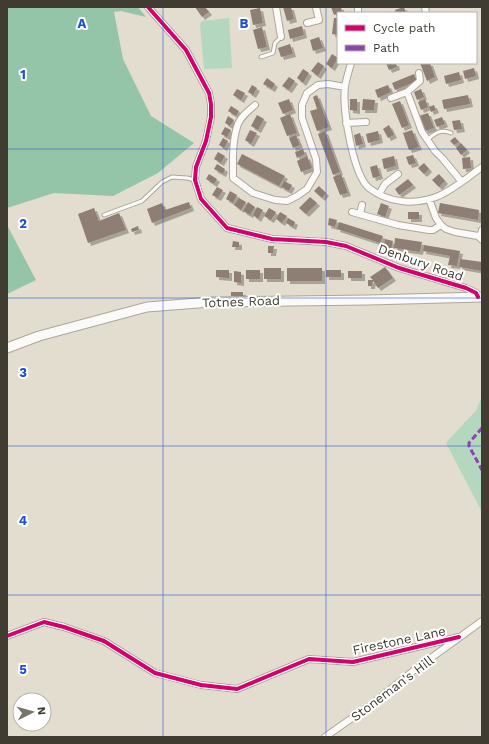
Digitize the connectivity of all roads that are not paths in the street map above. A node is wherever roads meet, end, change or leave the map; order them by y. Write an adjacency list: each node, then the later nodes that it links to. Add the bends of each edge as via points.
1 (148, 7): 19 (street, Denbury Road, via 186,50 209,93 211,117 196,167)
2 (276, 7): 5 (street)
3 (316, 7): 4 (street, via 319,20)
4 (307, 23)
5 (281, 37): 6 (lane, via 275,43 273,53)
6 (261, 57)
7 (351, 64): 9 (street)
8 (419, 73): 10 (street, via 420,81)
9 (345, 87): 12 (street, via 318,85 308,93 302,105 302,118 316,159 317,172 307,189 287,201 253,193 233,178 237,126); 14 (street)
10 (407, 92): 11 (street); 16 (street)
11 (391, 98)
12 (255, 105)
13 (366, 122): 14 (street)
14 (346, 123): 21 (street, via 360,175 368,188)
15 (451, 133): 16 (lane, via 440,131)
16 (427, 140): 20 (street)
17 (482, 167): 20 (street)
18 (398, 174): 21 (street, via 385,184)
19 (195, 180): 26 (lane, via 172,177 162,182 142,201); 30 (street, Denbury Road, via 201,199 227,228 272,238 346,246 399,268 466,288)
20 (461, 181): 22 (street, via 449,190)
21 (379, 194): 22 (street, via 403,202)
22 (428, 199): 27 (street)
23 (362, 205): 25 (street)
24 (352, 212): 25 (street)
25 (360, 214): 27 (street, via 398,225 429,230)
26 (104, 216)
27 (441, 225): 29 (street, via 450,231)
28 (482, 230): 29 (street)
29 (480, 238)
30 (480, 297): 31 (main road, Totnes Road, via 211,302 147,307 38,336)
31 (7, 348)
32 (482, 621): 34 (street, Stoneman's Hill)
33 (7, 636): 34 (street, Firestone Lane, via 44,622 64,626 104,641 155,673 201,685 237,689 309,658 352,662)
34 (459, 637): 35 (street, Stoneman's Hill, via 372,704)
35 (324, 737)

